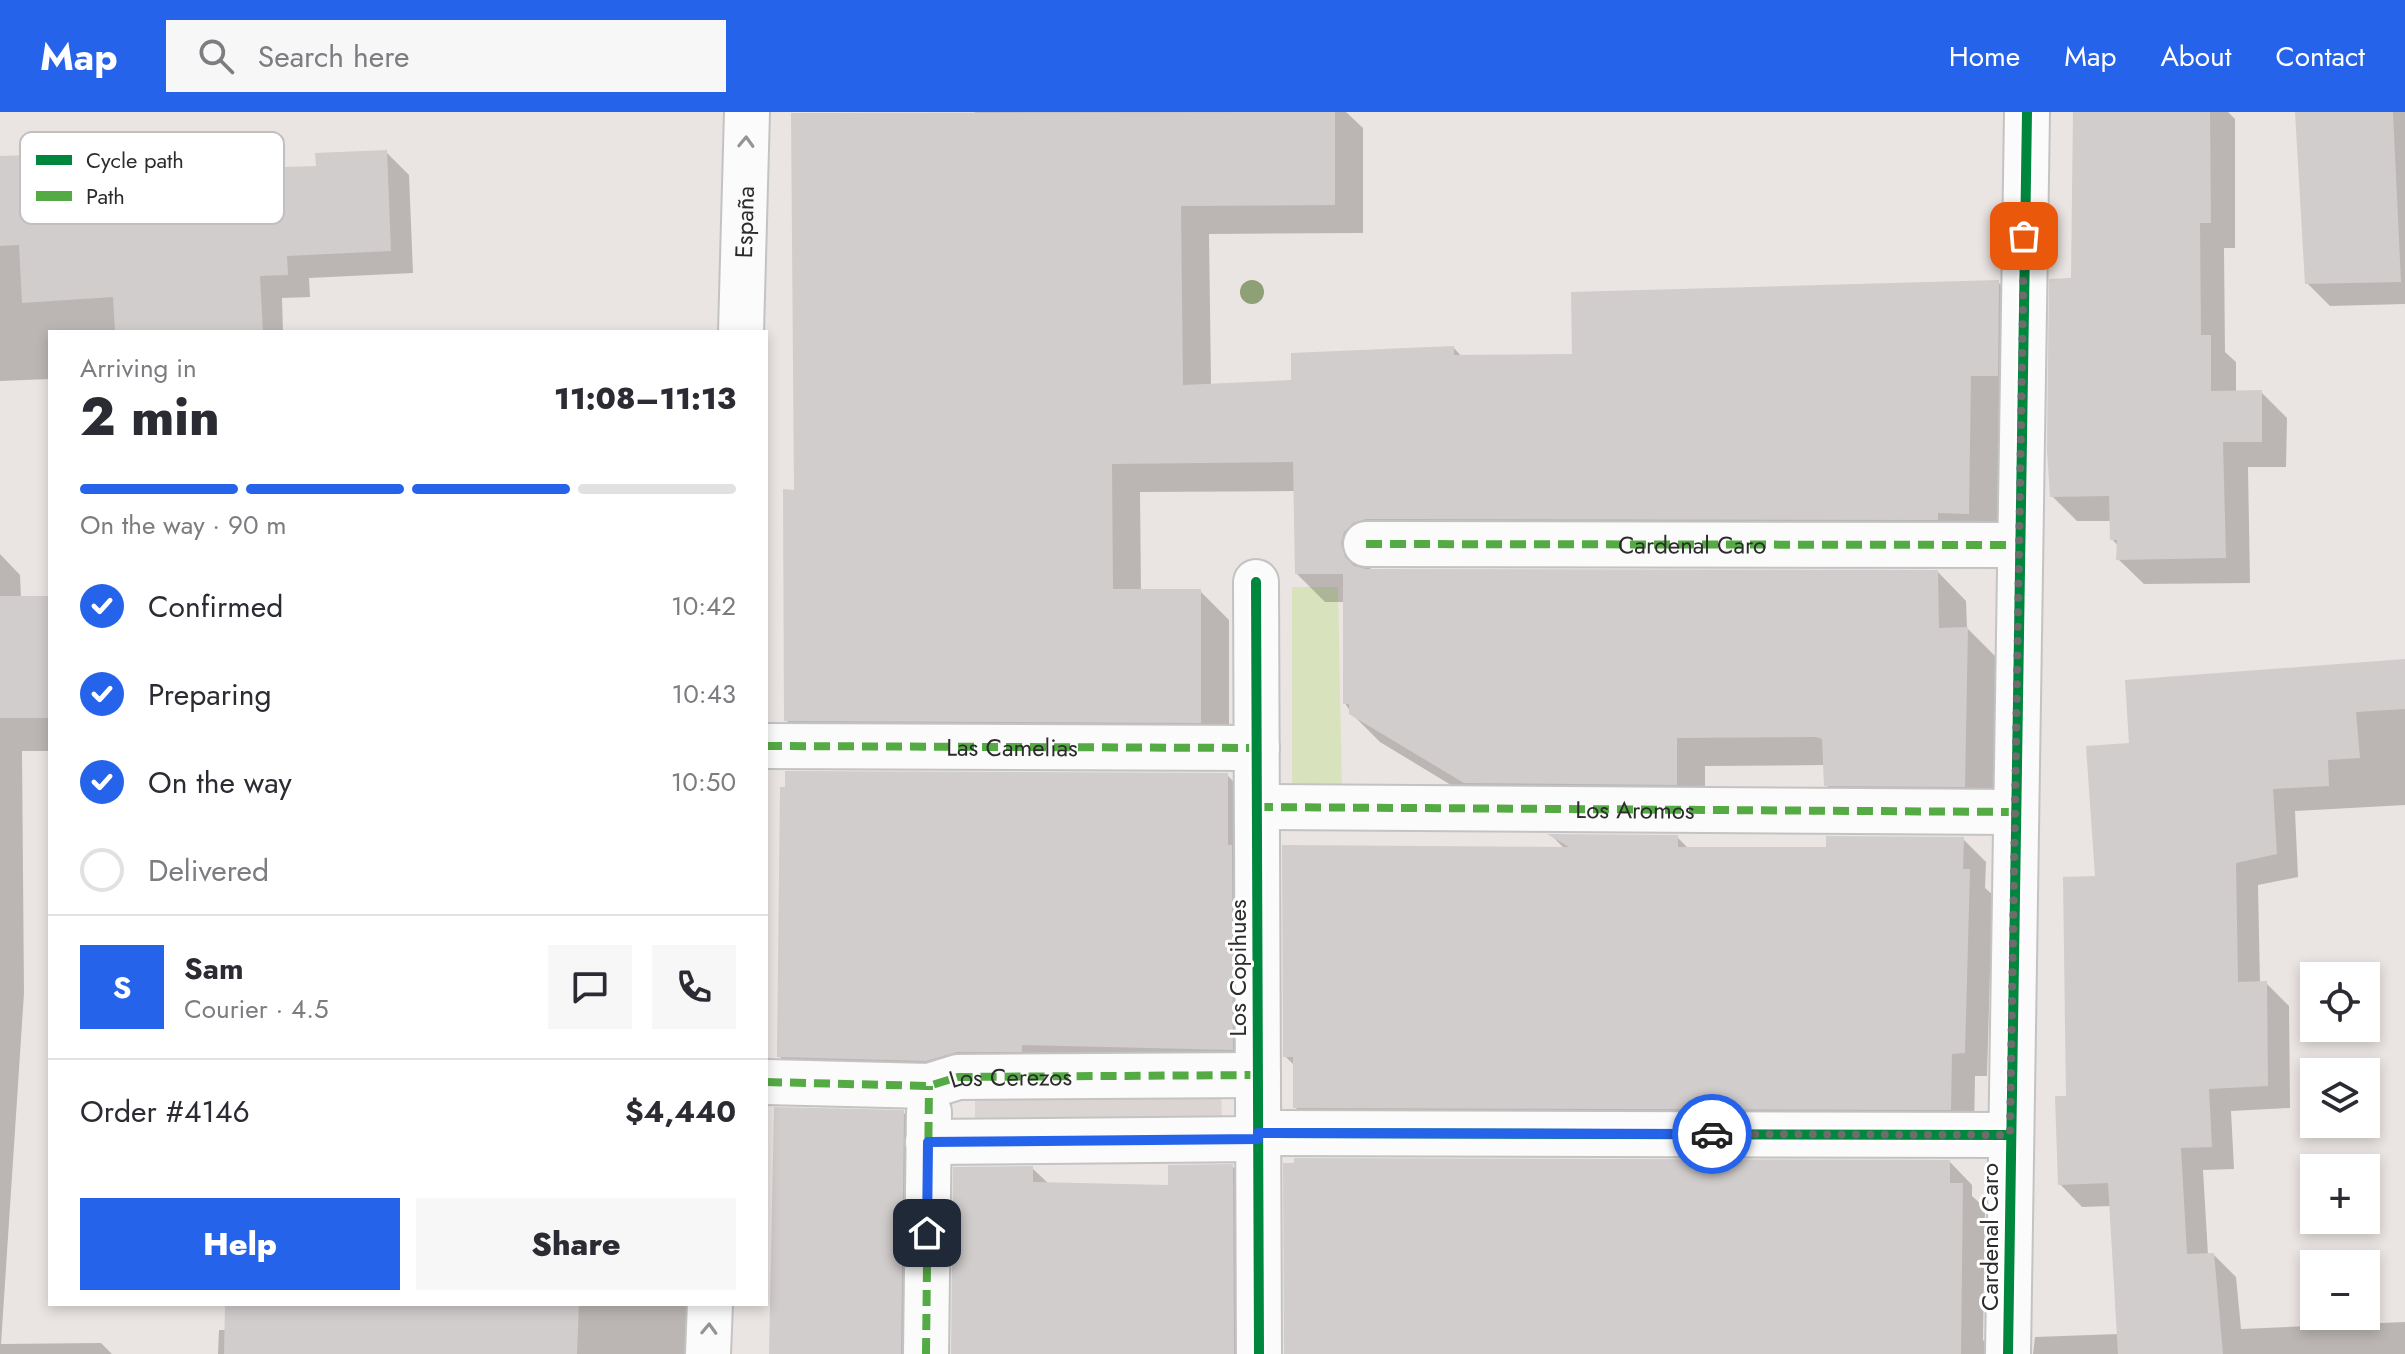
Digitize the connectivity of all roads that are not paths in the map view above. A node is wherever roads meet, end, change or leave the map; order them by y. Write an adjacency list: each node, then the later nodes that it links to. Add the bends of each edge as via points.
1 (747, 112): 3 (street, España, one-way to 1)
2 (2027, 112): 5 (street, Cardenal Caro)
3 (741, 330)
4 (1366, 544): 5 (street, Cardenal Caro)
5 (2019, 545): 10 (street, Cardenal Caro)
6 (1256, 582): 8 (street, Los Copihues)
7 (768, 746): 8 (street, Las Camelias)
8 (1257, 748): 9 (street, Los Copihues)
9 (1257, 807): 10 (street, Los Aromos); 11 (street, Los Copihues)
10 (2015, 812): 14 (street, Cardenal Caro)
11 (1258, 1075): 13 (street, Los Cerezos, via 958,1077); 15 (street, Los Copihues)
12 (768, 1082): 13 (street, Los Cerezos)
13 (929, 1086): 16 (street)
14 (2010, 1135): 15 (street); 21 (street, Cardenal Caro)
15 (1258, 1136): 16 (street); 20 (street, Los Copihues)
16 (928, 1142): 19 (street)
17 (710, 1306): 18 (street, one-way to 17)
18 (708, 1354)
19 (926, 1354)
20 (1259, 1354)
21 (2008, 1354)

